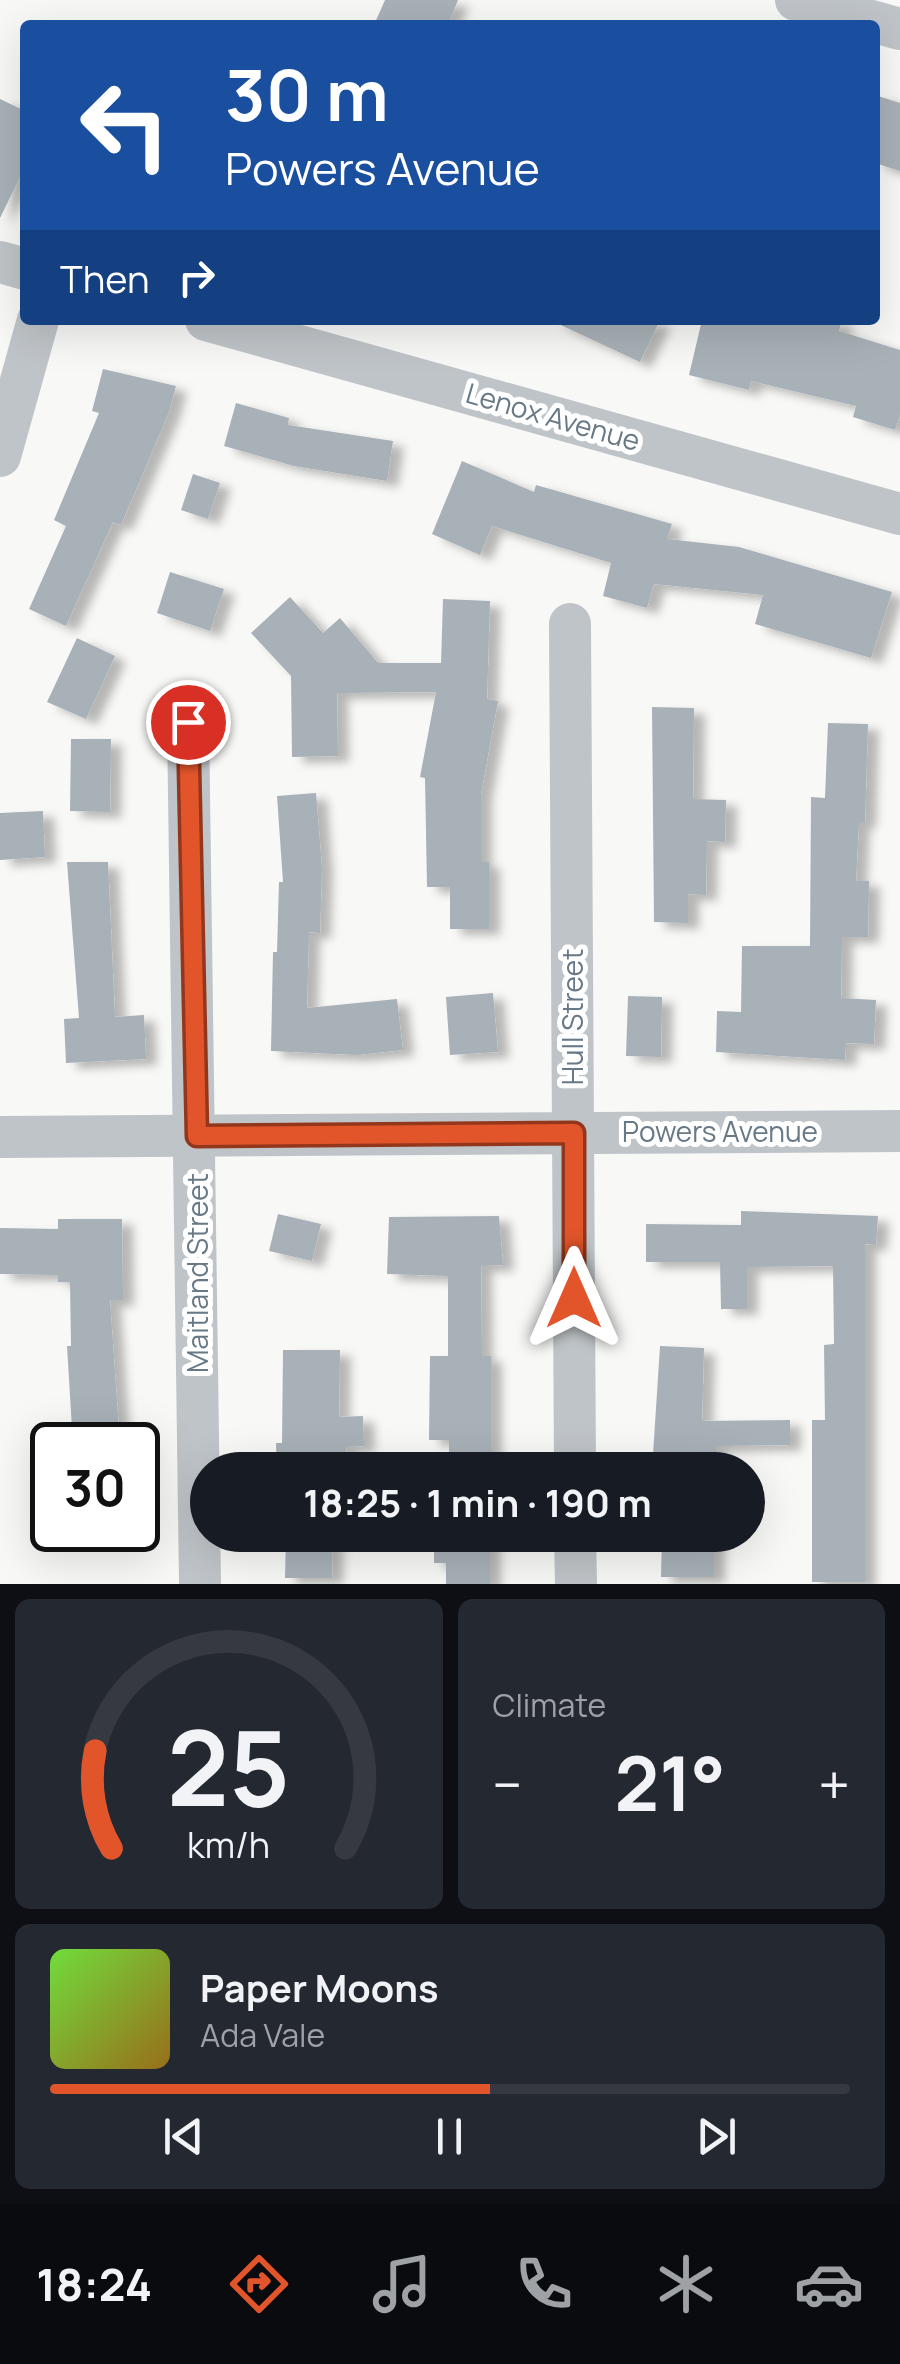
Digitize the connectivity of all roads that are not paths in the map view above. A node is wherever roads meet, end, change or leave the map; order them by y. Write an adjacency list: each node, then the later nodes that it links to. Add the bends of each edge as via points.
1 (796, 0): 2 (street)
2 (868, 20)
3 (37, 325): 5 (street)
4 (224, 325): 6 (street, Lenox Avenue)
5 (0, 456)
6 (900, 514)
7 (570, 624): 10 (street, Hull Street)
8 (188, 722): 11 (street, Maitland Street)
9 (900, 1131): 10 (street, Powers Avenue)
10 (574, 1133): 11 (street, Powers Avenue); 13 (street, Hull Street)
11 (197, 1136): 12 (street, Powers Avenue); 15 (street, Maitland Street)
12 (0, 1137)
13 (575, 1452)
14 (575, 1552): 16 (street)
15 (200, 1584)
16 (576, 1584)

